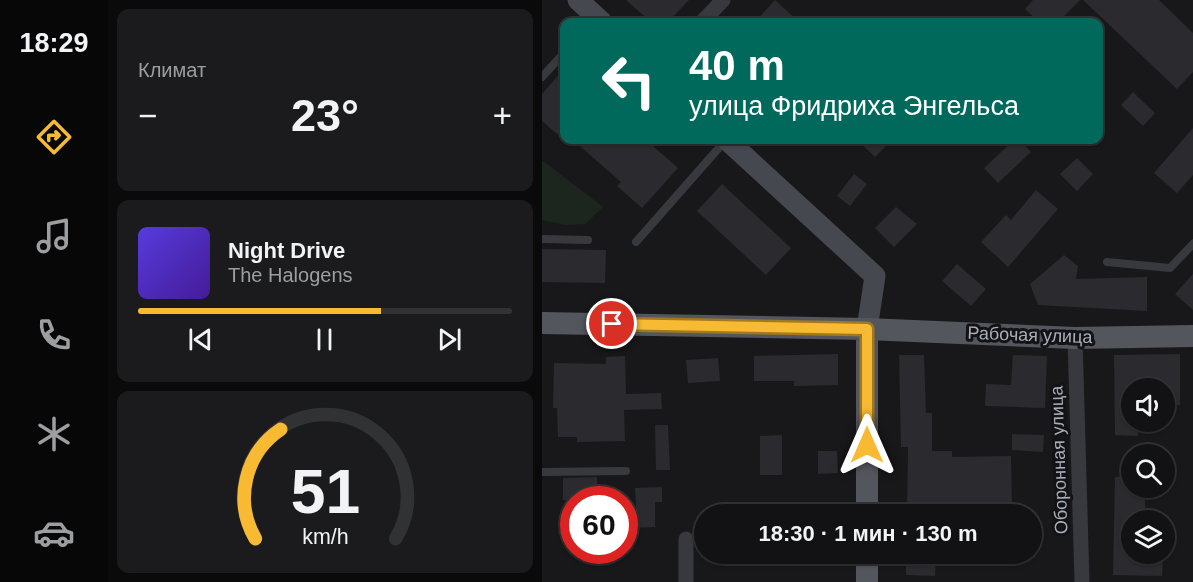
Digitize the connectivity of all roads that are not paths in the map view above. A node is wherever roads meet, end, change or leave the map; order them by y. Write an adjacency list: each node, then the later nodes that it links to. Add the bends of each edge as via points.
1 (578, 0): 3 (main road)
2 (723, 0): 4 (street)
3 (594, 18)
4 (706, 18)
5 (560, 57): 6 (lane)
6 (542, 77)
7 (723, 144): 11 (lane)
8 (731, 144): 15 (main road, via 875,276)
9 (542, 239): 10 (lane)
10 (588, 240)
11 (636, 242)
12 (1193, 243): 13 (lane, via 1170,268)
13 (1108, 262)
14 (542, 323): 15 (main road, Рабочая улица)
15 (867, 329): 17 (main road, Рабочая улица); 20 (main road)
16 (1193, 336): 17 (main road, Рабочая улица)
17 (1075, 338): 25 (street, Оборонная улица)
18 (626, 471): 19 (lane)
19 (542, 472)
20 (867, 504)
21 (686, 539): 23 (street)
22 (868, 564): 24 (main road)
23 (686, 582)
24 (868, 582)
25 (1082, 582)

